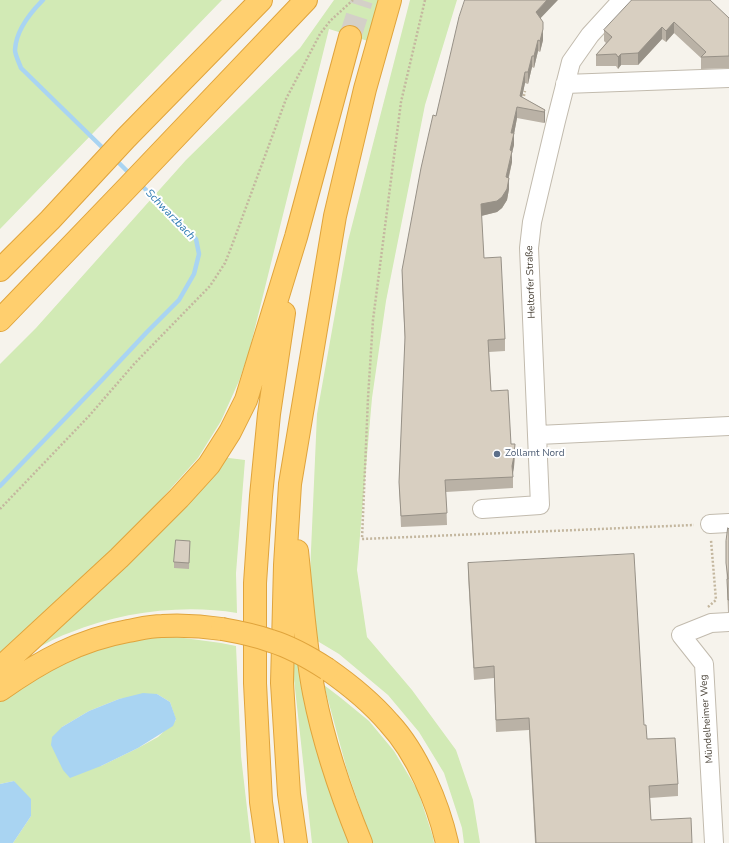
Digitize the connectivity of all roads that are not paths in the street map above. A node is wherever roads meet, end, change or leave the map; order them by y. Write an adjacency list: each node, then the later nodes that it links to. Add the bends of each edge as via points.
1 (261, 0): 9 (highway)
2 (306, 0): 10 (highway)
3 (390, 0): 13 (highway, via 365,89 335,216)
4 (622, 0): 7 (street, Heltorfer Straße, via 590,35 571,62)
5 (350, 37): 8 (highway)
6 (729, 78): 7 (street)
7 (565, 84): 12 (street, Heltorfer Straße, via 532,222 529,248)
8 (296, 237): 18 (highway, via 246,400 230,432 208,465 119,558); 21 (highway, via 269,414 255,583 255,683 261,802)
9 (0, 270)
10 (0, 320)
11 (729, 426): 12 (street)
12 (538, 435): 14 (street, Heltorfer Straße, via 540,505)
13 (290, 484): 22 (highway, via 282,683 289,794); 23 (highway, via 305,632 314,691 334,771)
14 (482, 509)
15 (729, 523): 16 (street)
16 (710, 524)
17 (729, 622): 20 (street, Mündelheimer Weg, via 711,623 682,635 704,664)
18 (0, 668)
19 (0, 690): 24 (highway, bridge, via 22,674 72,647 109,634 161,626 200,626 272,641 312,659 344,680 390,724 423,775 439,813)
20 (721, 810): 25 (street, Mündelheimer Weg)
21 (267, 843)
22 (296, 843)
23 (361, 843)
24 (447, 843)
25 (714, 843)

